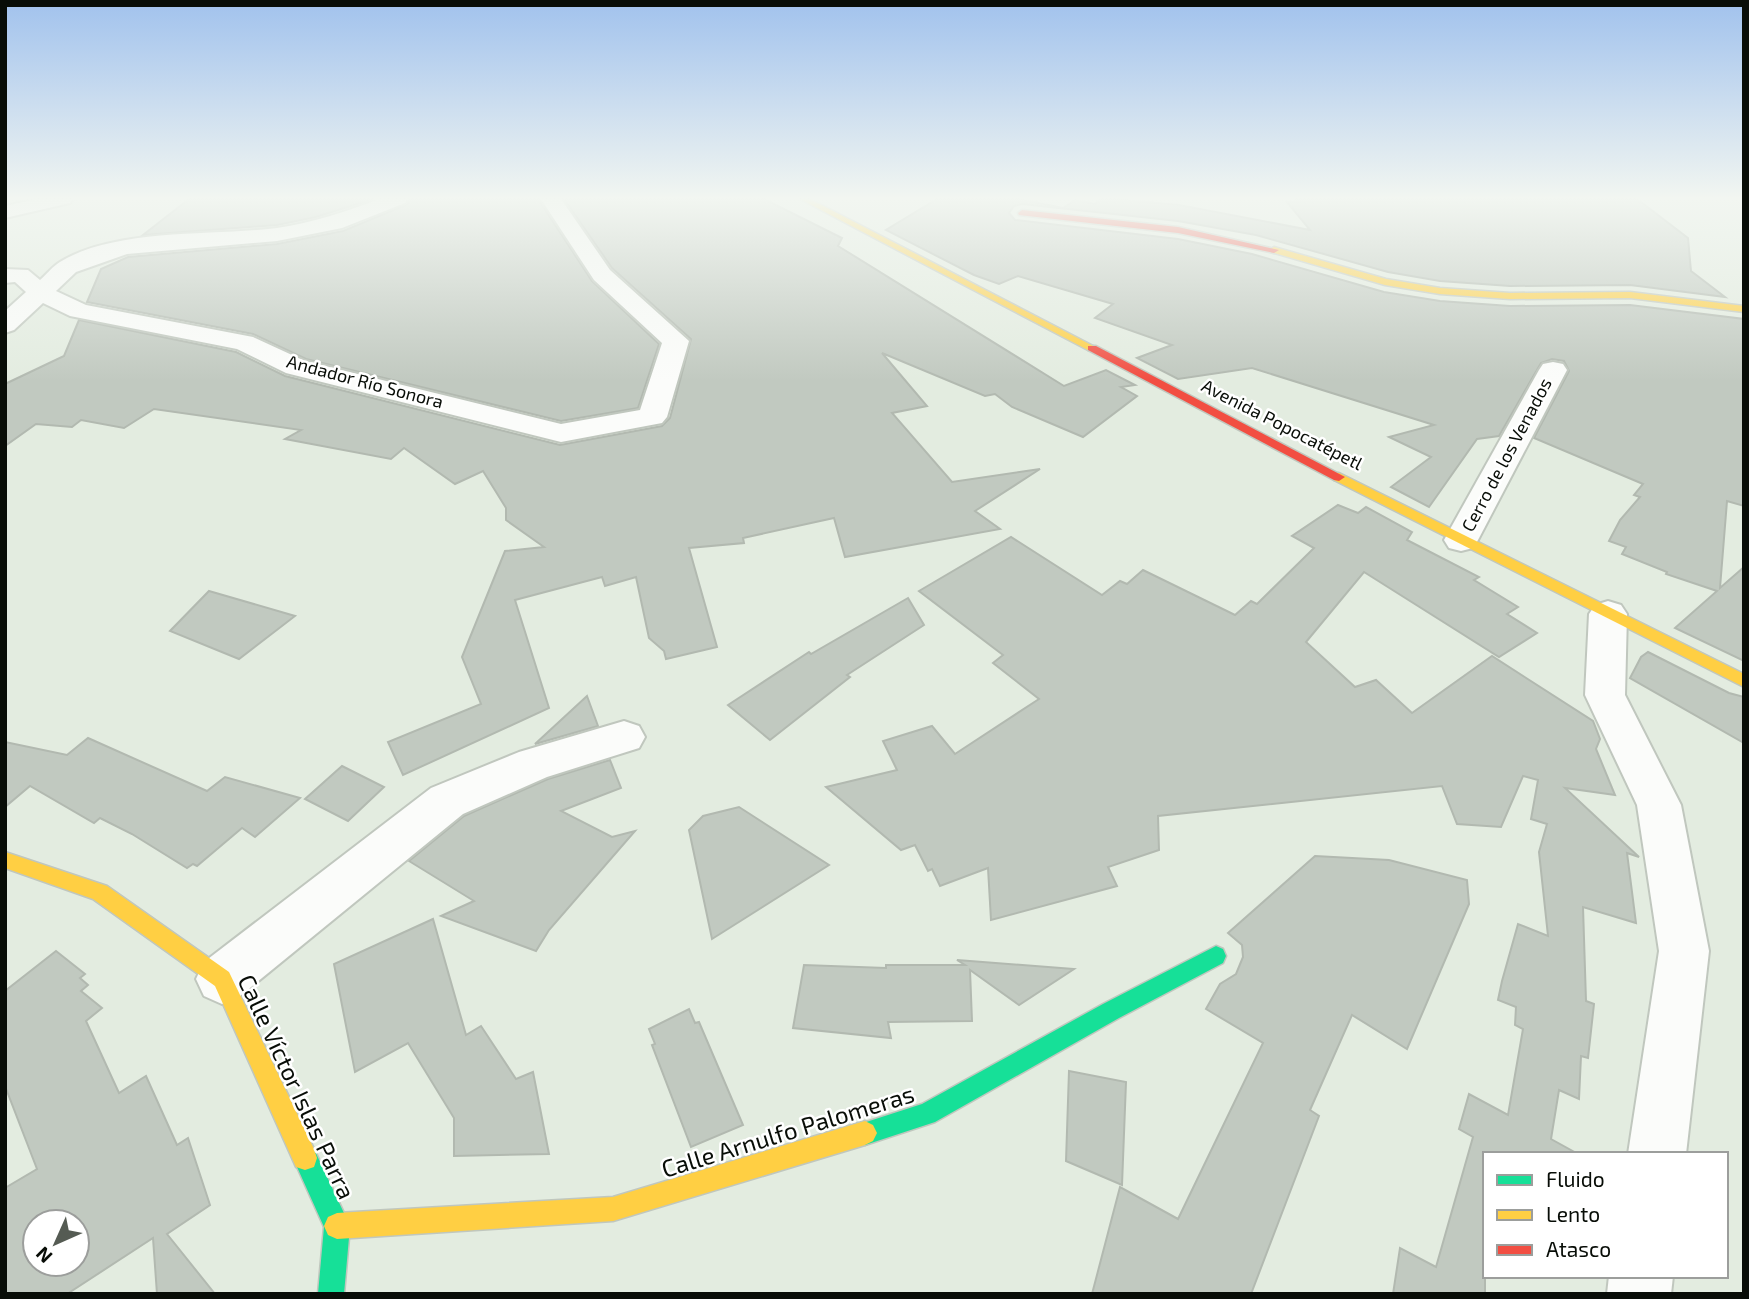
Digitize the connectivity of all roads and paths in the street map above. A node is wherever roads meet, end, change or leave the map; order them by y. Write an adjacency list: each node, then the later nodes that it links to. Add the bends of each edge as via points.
1 (87, 260): 6 (street, via 68,267)
2 (592, 260): 6 (street, Andador Río Sonora, via 602,275 676,341 652,417 561,433 296,367 244,342 79,311)
3 (921, 260): 10 (street, Avenida Popocatépetl)
4 (1307, 260): 7 (street, via 1385,282 1440,290 1510,296 1630,295)
5 (5, 276): 6 (street, Andador Río Sonora, via 20,275)
6 (42, 293): 8 (street)
7 (1744, 309)
8 (5, 326)
9 (1553, 370): 10 (street, Cerro de los Venados)
10 (1461, 540): 11 (street, Avenida Popocatépetl)
11 (1608, 614): 12 (street, Avenida Popocatépetl); 17 (street, via 1605,695 1660,805 1684,951)
12 (1744, 681)
13 (624, 737): 16 (street, via 534,764 447,801)
14 (5, 860): 16 (street, Calle Víctor Islas Parra, via 100,892)
15 (1216, 956): 18 (street, Calle Arnulfo Palomeras, via 914,1118 613,1209)
16 (222, 979): 18 (street, Calle Víctor Islas Parra)
17 (1657, 1152)
18 (337, 1226): 19 (street, Calle Víctor Islas Parra)
19 (331, 1294)

